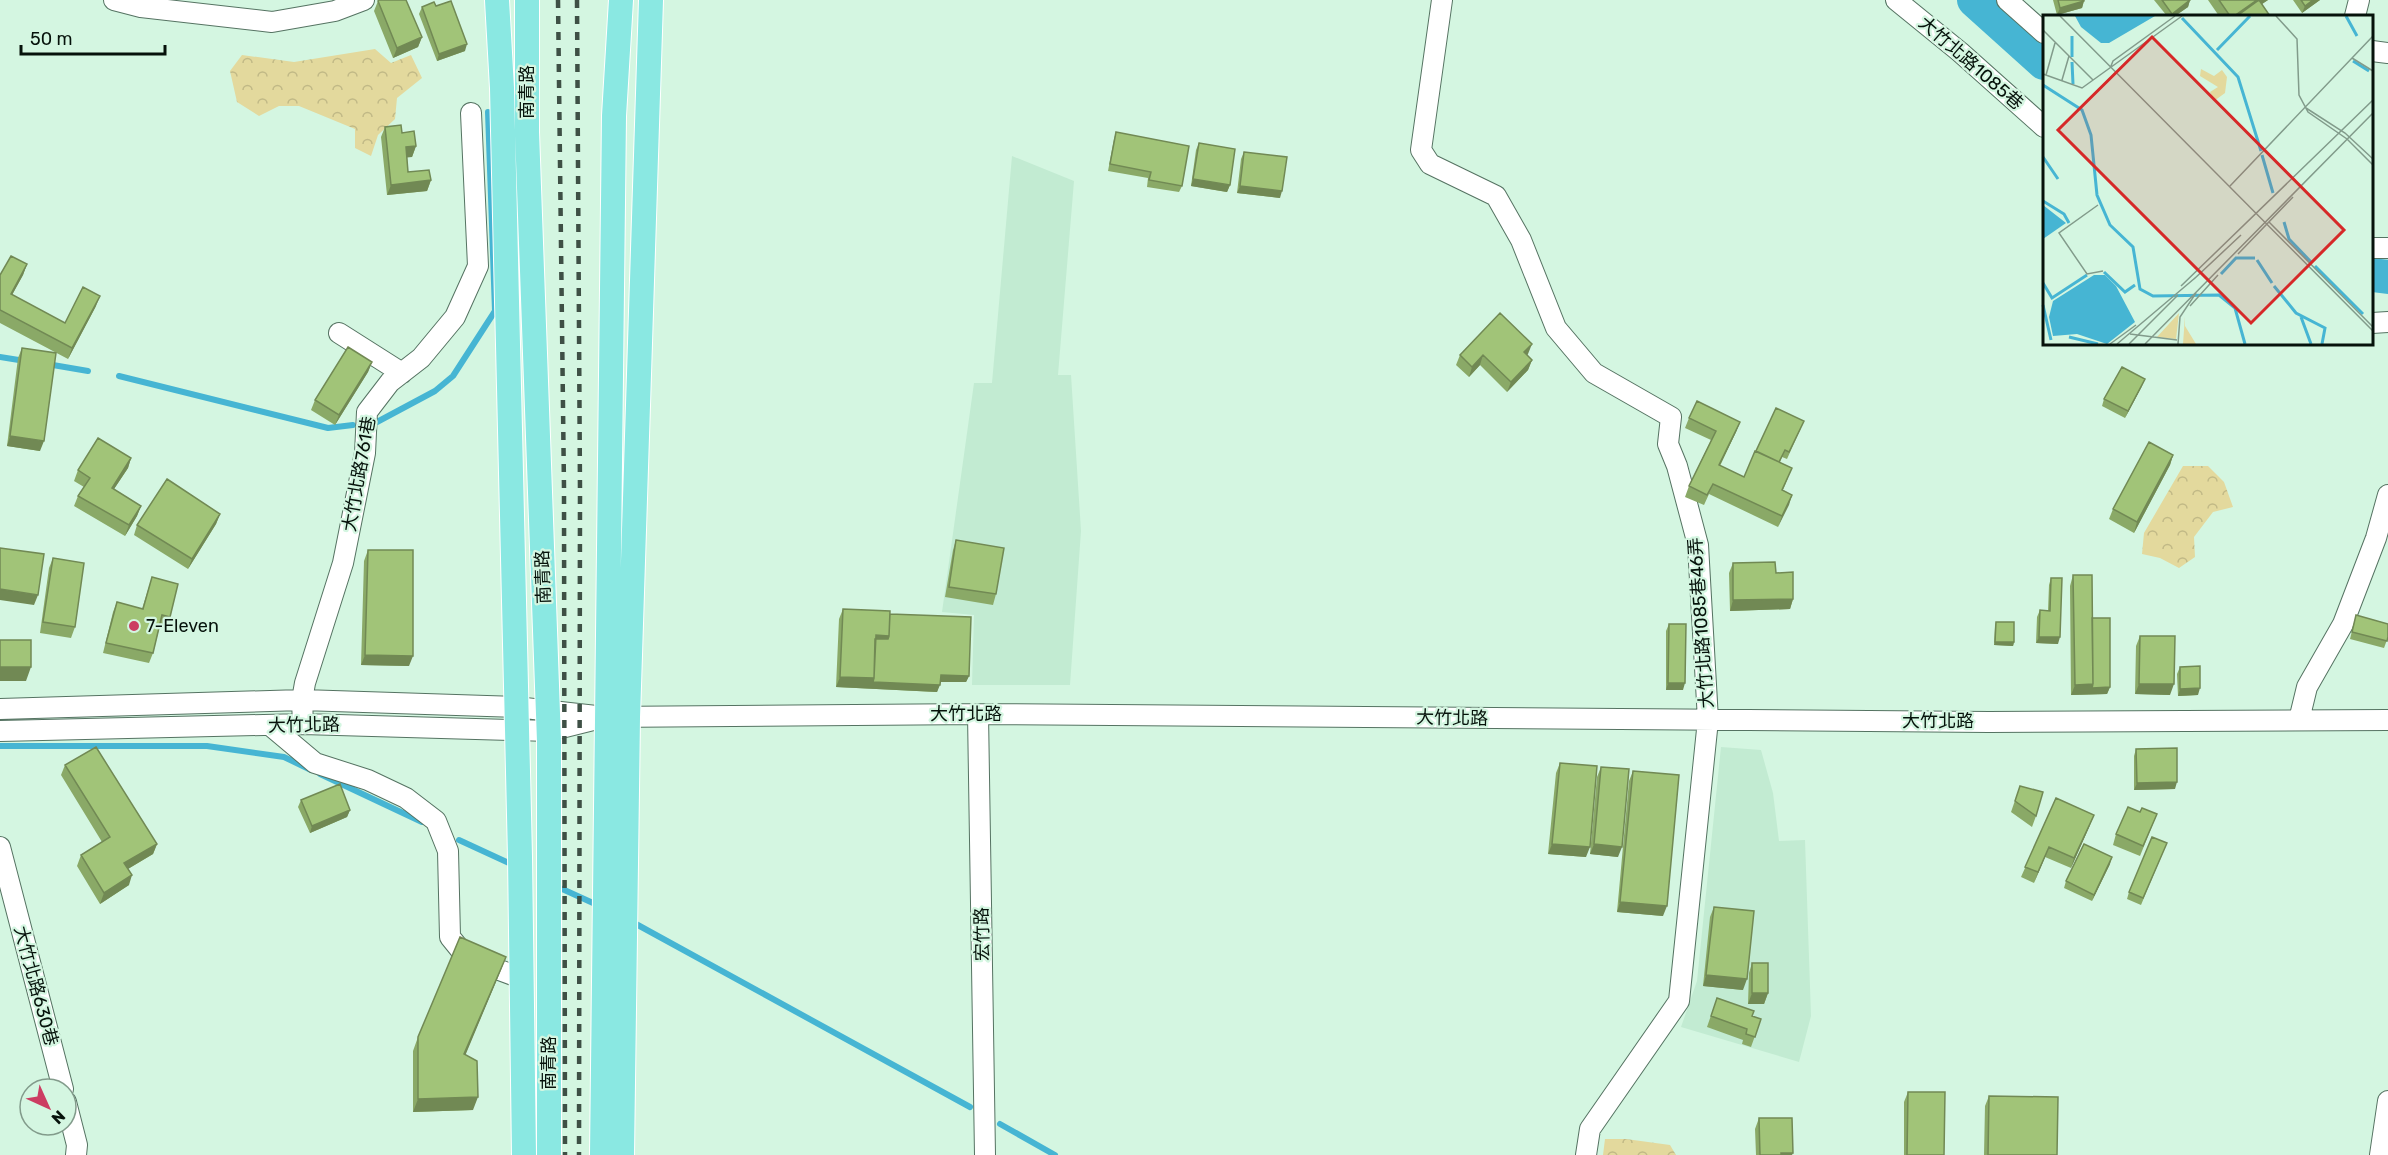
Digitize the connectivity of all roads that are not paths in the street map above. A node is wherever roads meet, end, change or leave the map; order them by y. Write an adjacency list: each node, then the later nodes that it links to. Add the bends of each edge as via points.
1 (114, 0): 2 (street, via 141,7 272,22 335,11)
2 (364, 0)
3 (497, 0): 26 (main road)
4 (527, 0): 27 (main road, 南青路, via 527,132)
5 (621, 0): 25 (main road, via 614,116)
6 (651, 0): 25 (main road)
7 (1442, 0): 28 (street, 大竹北路1085巷46弄, via 1421,150 1430,164 1496,196 1521,240 1556,328 1593,373 1671,417 1668,444 1698,545)
8 (1896, 0): 16 (street, 大竹北路1085巷)
9 (2007, 0): 12 (street)
10 (2359, 0): 11 (street)
11 (2355, 15)
12 (2043, 32)
13 (2373, 51): 14 (street)
14 (2388, 53)
15 (471, 113): 20 (street, 大竹北路761巷, via 478,266 455,317 421,358)
16 (2043, 126)
17 (2388, 322): 18 (street)
18 (2373, 323)
19 (339, 333): 20 (street)
20 (402, 373): 22 (street, 大竹北路761巷, via 367,412 365,453 343,563)
21 (2388, 495): 29 (street, via 2343,624 2307,687)
22 (302, 700): 23 (street, 大竹北路); 26 (street, 大竹北路); 31 (street, 大竹北路761巷)
23 (0, 709)
24 (978, 714): 25 (street, 大竹北路); 28 (street, 大竹北路); 44 (street, 宏竹路)
25 (616, 717): 27 (street, 大竹北路); 42 (main road); 43 (main road)
26 (516, 719): 27 (street, 大竹北路); 31 (street, 大竹北路); 35 (main road)
27 (548, 720): 41 (main road, 南青路)
28 (1708, 720): 29 (street, 大竹北路); 45 (street, via 1679,1001 1590,1129)
29 (2299, 720): 30 (street, 大竹北路)
30 (2388, 720)
31 (303, 724): 32 (street, 大竹北路)
32 (271, 726): 33 (street, 大竹北路); 35 (street, via 315,763 368,780 406,798 436,821 448,851 450,937 467,958)
33 (0, 732)
34 (0, 848): 36 (street, 大竹北路630巷)
35 (521, 978): 40 (main road)
36 (60, 1077)
37 (2388, 1101): 46 (street)
38 (75, 1137): 39 (street)
39 (76, 1155)
40 (524, 1155)
41 (549, 1155)
42 (602, 1155)
43 (622, 1155)
44 (985, 1155)
45 (1586, 1155)
46 (2380, 1155)

